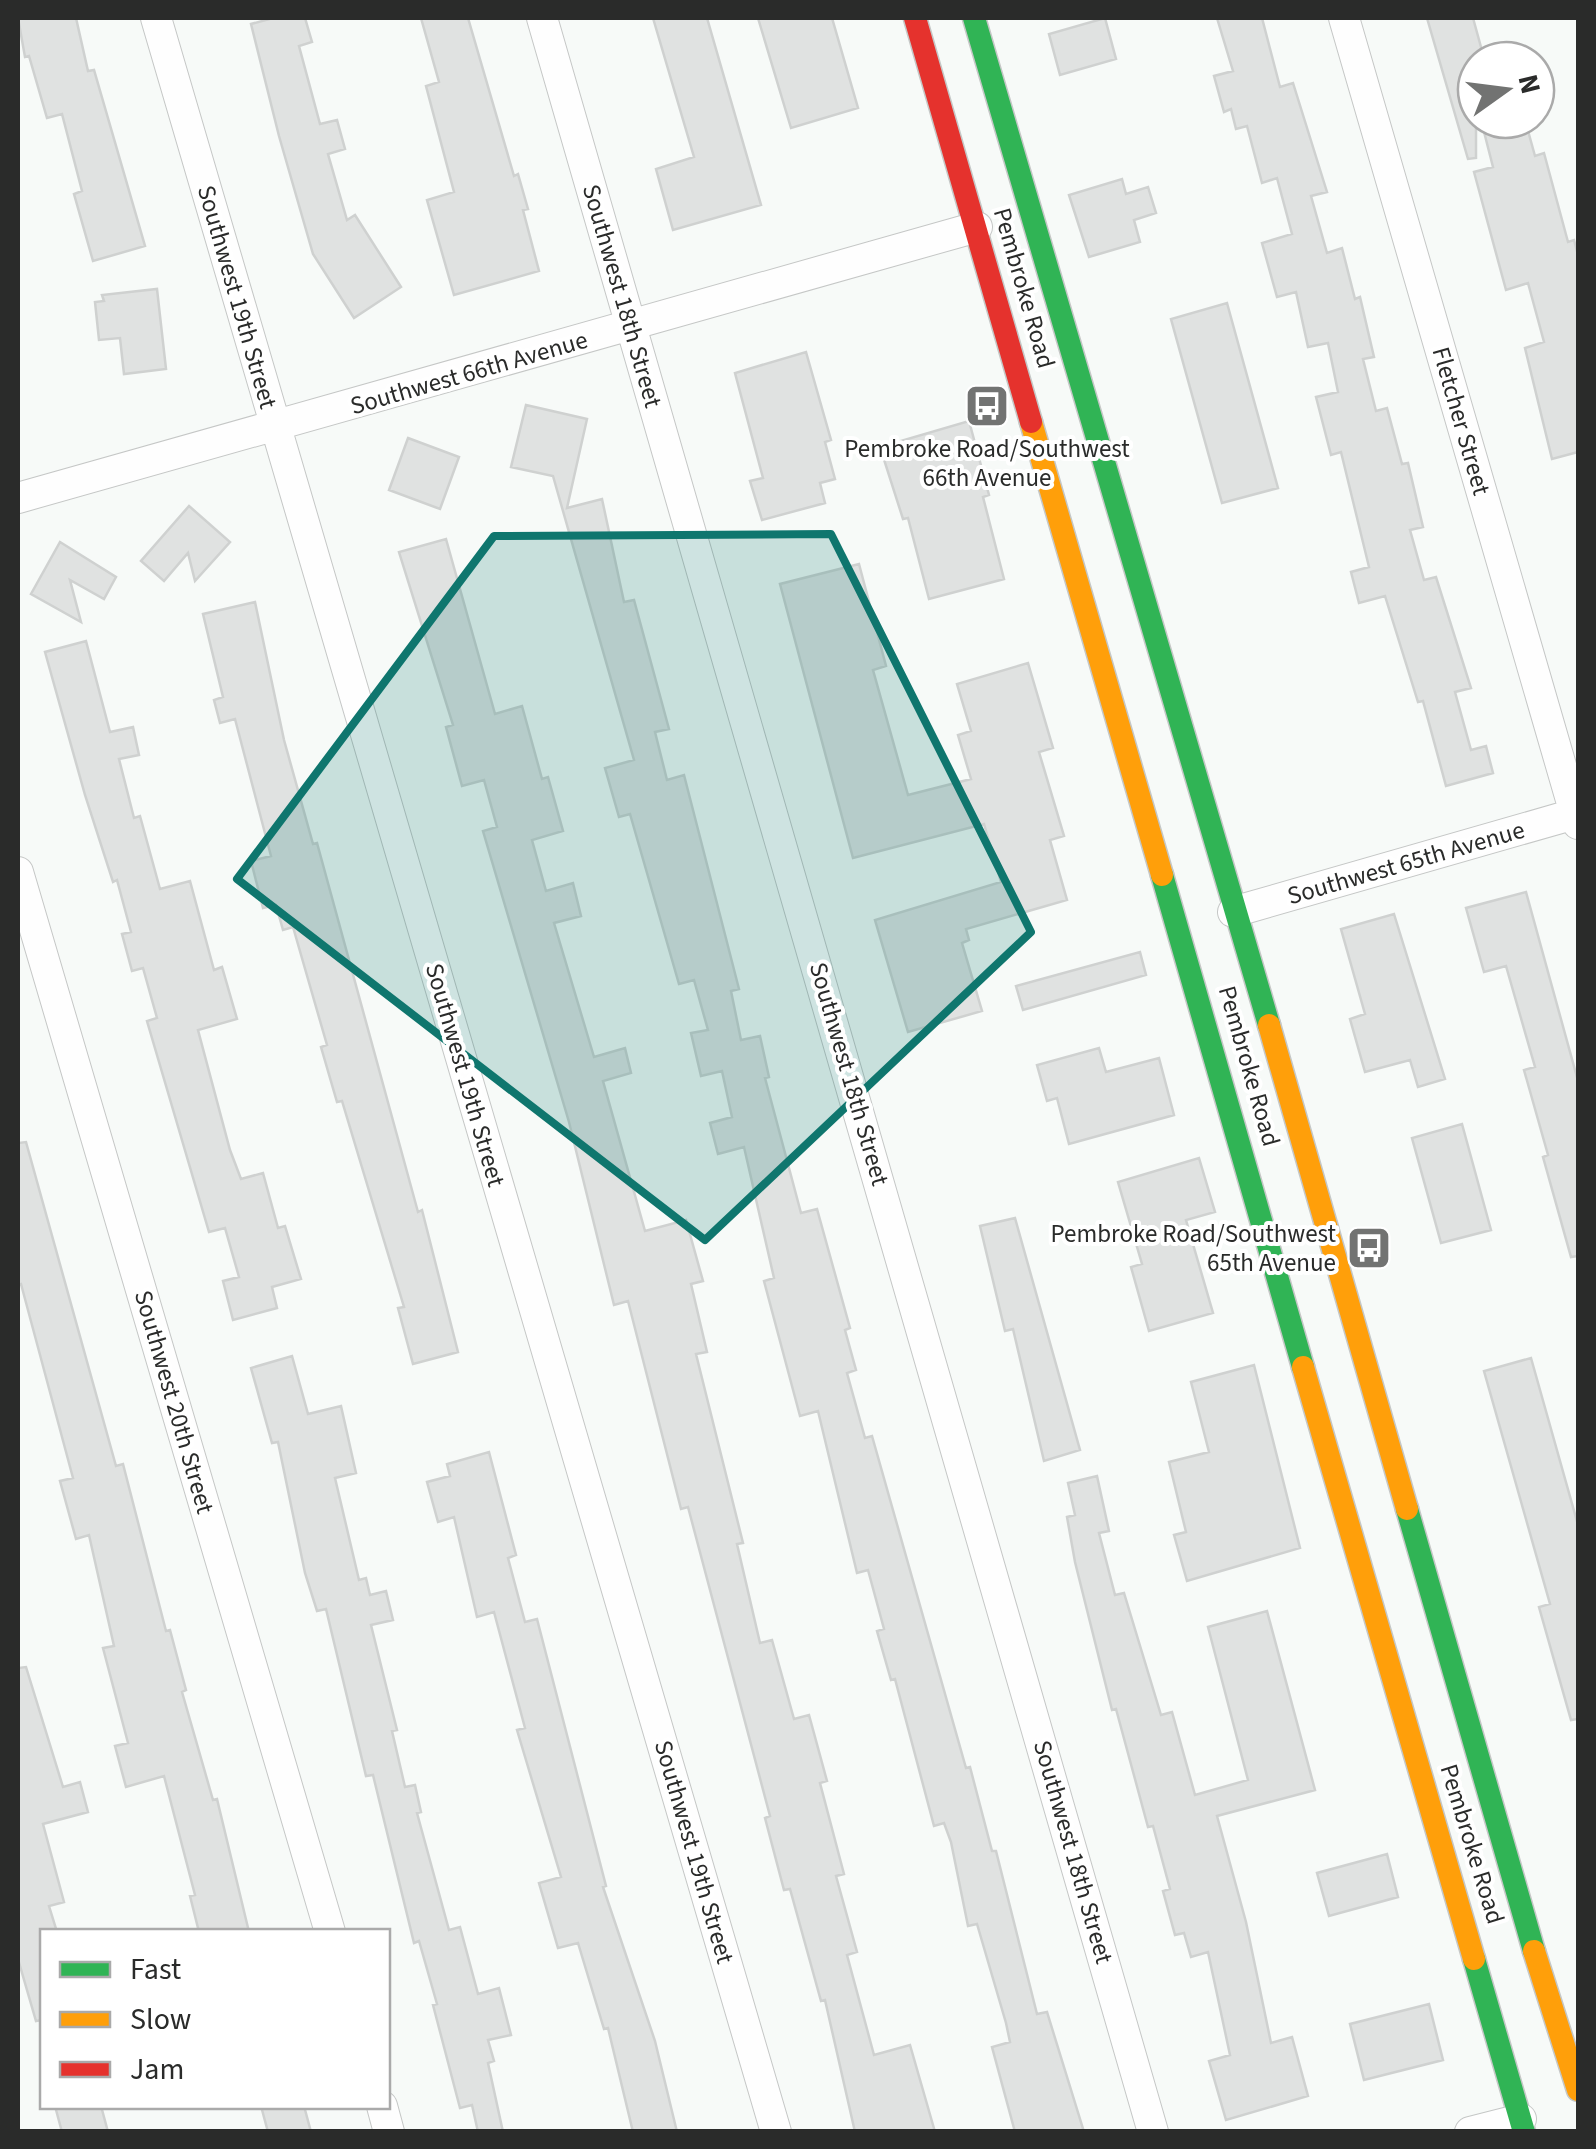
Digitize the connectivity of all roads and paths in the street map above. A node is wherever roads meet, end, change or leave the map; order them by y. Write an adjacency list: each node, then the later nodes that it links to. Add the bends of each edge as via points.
1 (156, 18): 9 (street, Southwest 19th Street)
2 (542, 18): 8 (street, Southwest 18th Street)
3 (916, 18): 6 (main road, Pembroke Road)
4 (974, 18): 12 (main road, Pembroke Road)
5 (1344, 18): 15 (street, Fletcher Street)
6 (977, 227): 7 (main road); 8 (street, Southwest 66th Avenue); 13 (main road, Pembroke Road)
7 (1013, 268)
8 (633, 326): 9 (street, Southwest 66th Avenue); 23 (street, Southwest 18th Street)
9 (275, 427): 10 (street, Southwest 66th Avenue); 22 (street, Southwest 19th Street)
10 (18, 498)
11 (1098, 527): 12 (main road)
12 (1133, 555): 18 (main road, Pembroke Road)
13 (1082, 585): 14 (main road, via 1110,609); 21 (main road, Pembroke Road)
14 (1121, 647)
15 (1578, 817): 18 (street, Southwest 65th Avenue)
16 (1196, 870): 18 (main road)
17 (18, 872): 19 (street, Southwest 20th Street)
18 (1233, 912): 20 (main road, Pembroke Road)
19 (329, 1929)
20 (1578, 2090)
21 (1545, 2117): 24 (street)
22 (776, 2132)
23 (1153, 2132)
24 (1470, 2132)

